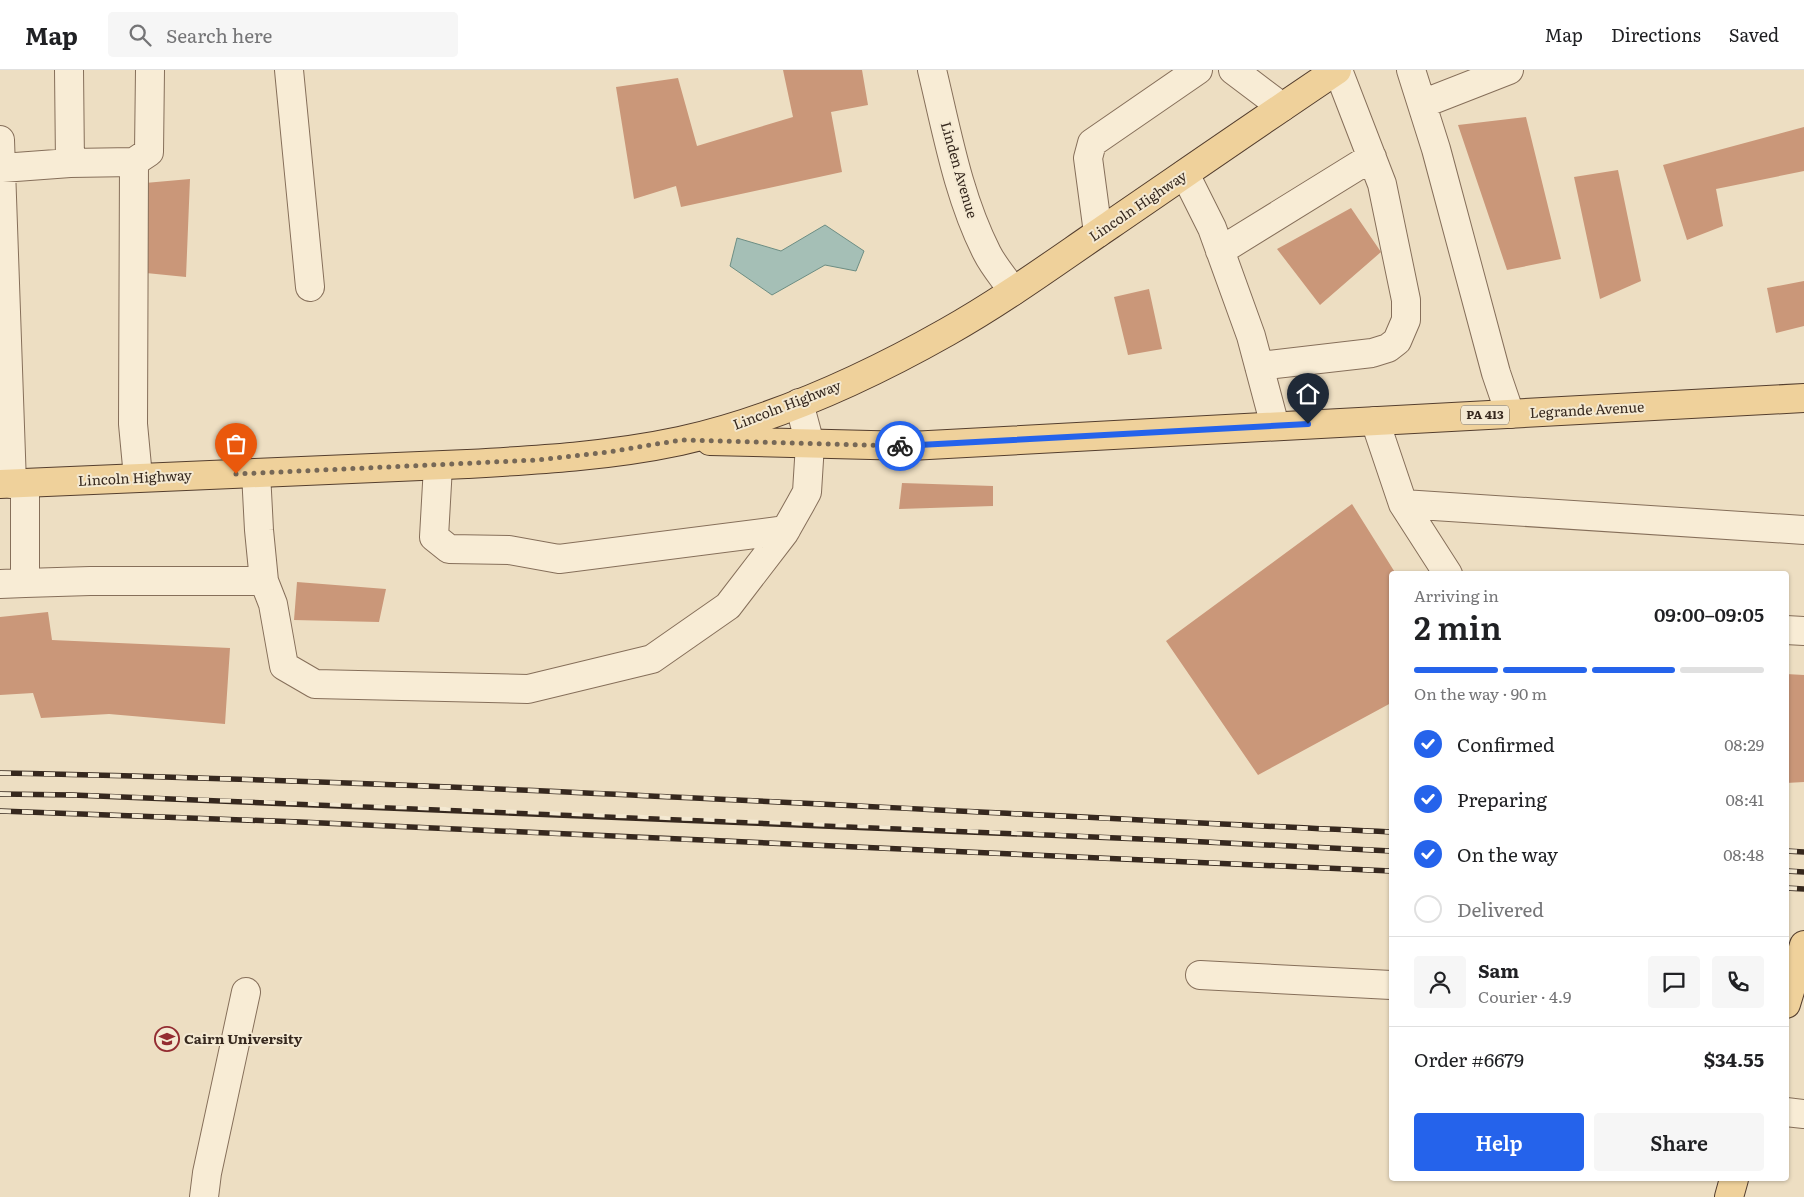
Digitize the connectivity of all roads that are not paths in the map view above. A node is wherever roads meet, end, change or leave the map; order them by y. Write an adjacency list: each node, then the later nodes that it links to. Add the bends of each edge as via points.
1 (70, 70): 15 (street)
2 (150, 70): 14 (street, via 149,152)
3 (289, 70): 20 (street)
4 (932, 70): 21 (street, Linden Avenue, via 963,193 975,226 988,256)
5 (1198, 70): 18 (street, via 1092,143 1088,158)
6 (1233, 70): 11 (street)
7 (1338, 70): 11 (main road, Lincoln Highway); 13 (street)
8 (1411, 70): 10 (street)
9 (1509, 70): 10 (street)
10 (1422, 104): 26 (street)
11 (1282, 107): 17 (main road, Lincoln Highway)
12 (0, 140): 16 (street)
13 (1372, 157): 19 (street); 22 (street, via 1382,184 1406,300 1406,320 1397,341 1372,353)
14 (134, 162): 15 (street); 33 (street, via 133,424)
15 (70, 163): 16 (street)
16 (2, 168): 23 (street)
17 (1185, 174): 18 (main road, Lincoln Highway); 19 (street)
18 (1098, 233): 21 (main road, Lincoln Highway)
19 (1220, 250): 22 (street)
20 (310, 287)
21 (1013, 291): 25 (main road, Lincoln Highway, via 948,332 879,368)
22 (1259, 366): 28 (street)
23 (4, 386): 34 (street)
24 (1804, 398): 26 (main road, Legrande Avenue / PA 413)
25 (799, 403): 29 (main road, Lincoln Highway, via 744,423); 30 (street)
26 (1510, 414): 27 (main road, Legrande Avenue / PA 413)
27 (1375, 421): 28 (main road, Legrande Avenue / PA 413); 35 (street)
28 (1275, 426): 30 (main road, Legrande Avenue / PA 413, via 910,446)
29 (681, 440): 30 (main road, Legrande Avenue / PA 413); 31 (main road, Lincoln Highway, via 537,460)
30 (810, 444): 36 (street, via 807,492)
31 (438, 466): 32 (main road, Lincoln Highway); 36 (street, via 434,537 449,549 509,550 559,559)
32 (256, 473): 33 (main road, Lincoln Highway); 39 (street)
33 (138, 477): 34 (main road, Lincoln Highway)
34 (12, 483): 40 (street)
35 (1403, 504): 37 (street); 38 (street)
36 (786, 530): 39 (street, via 728,606 652,659 528,689 315,684 284,666 274,604)
37 (1804, 530)
38 (1446, 571)
39 (264, 581): 40 (street)
40 (13, 584)
41 (1789, 630): 42 (street)
42 (1804, 631)
43 (1804, 945): 47 (main road)
44 (1200, 975): 45 (street)
45 (1389, 985)
46 (246, 992): 51 (street)
47 (1789, 994)
48 (1789, 1112): 49 (street)
49 (1804, 1114)
50 (1733, 1181): 52 (main road)
51 (204, 1197)
52 (1729, 1197)

